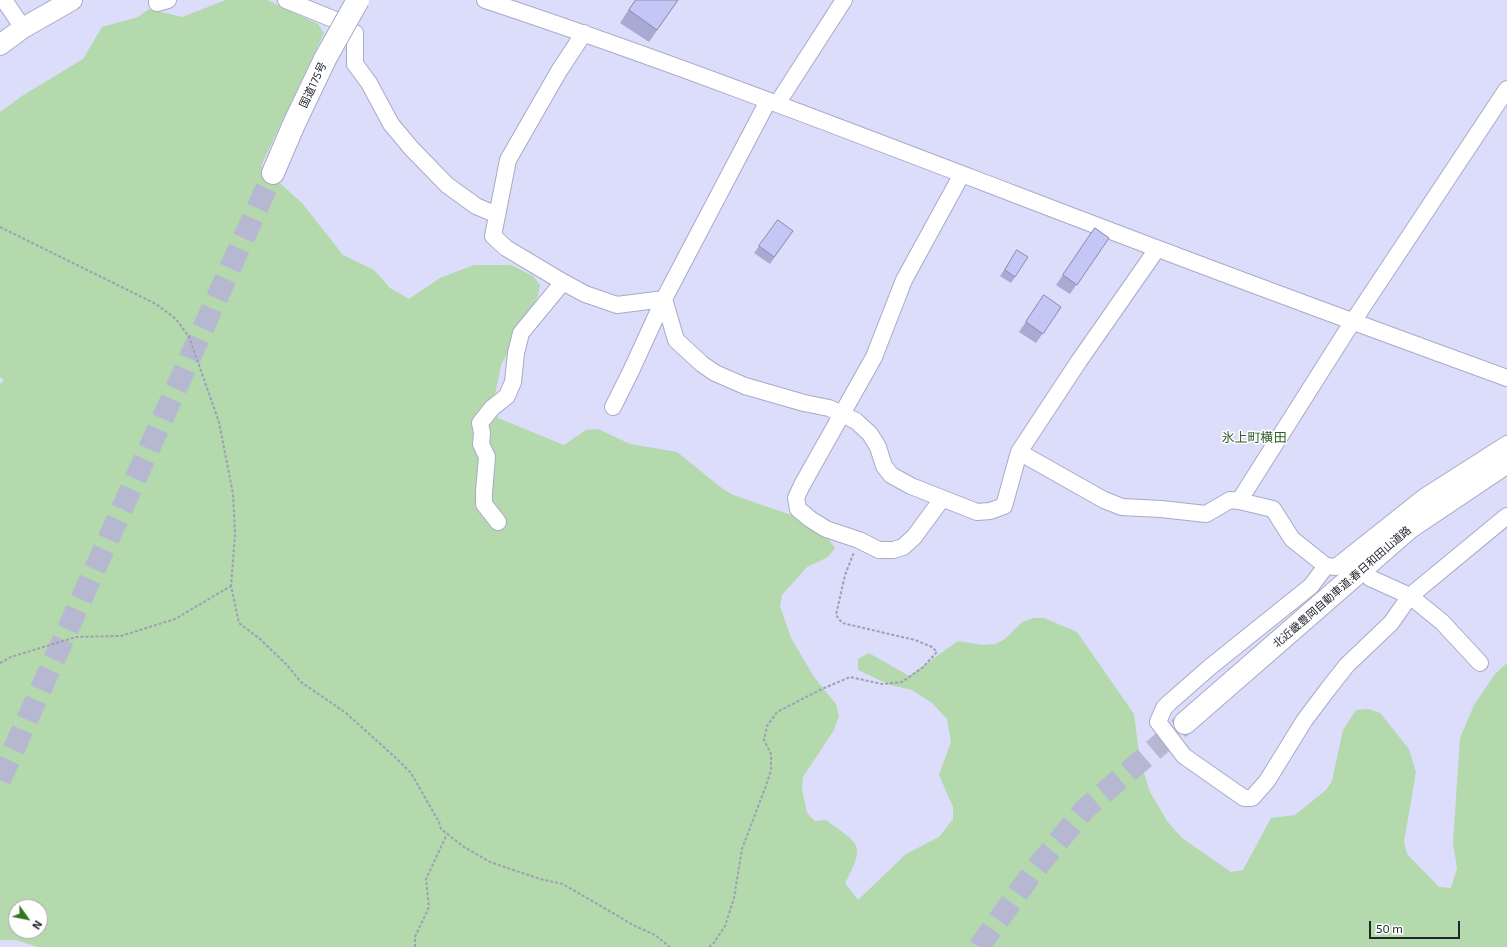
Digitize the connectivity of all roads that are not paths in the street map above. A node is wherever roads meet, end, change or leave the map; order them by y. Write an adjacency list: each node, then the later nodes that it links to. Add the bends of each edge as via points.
1 (4, 0): 9 (street)
2 (72, 0): 9 (main road)
3 (157, 0): 4 (street)
4 (168, 0)
5 (286, 0): 16 (street, via 333,19 355,33 355,64 406,142 447,185 476,206)
6 (358, 0): 14 (highway, 国道175号, bridge, via 325,59)
7 (485, 0): 10 (street)
8 (844, 0): 13 (street)
9 (23, 28): 11 (main road)
10 (584, 33): 13 (street); 16 (street, via 508,160)
11 (0, 45)
12 (1507, 89): 20 (street)
13 (773, 103): 15 (street); 19 (street)
14 (273, 173)
15 (962, 174): 17 (street); 23 (street, via 904,280 874,357)
16 (497, 215): 18 (street, via 493,236 506,248)
17 (1157, 249): 20 (street); 25 (street)
18 (563, 282): 19 (street, via 585,294 617,305); 30 (street, via 520,333 513,382 507,396 492,408 480,423 481,444 487,457 484,504)
19 (664, 299): 22 (street); 23 (street, via 676,340 715,373 745,386 829,408)
20 (1353, 322): 21 (street); 28 (street)
21 (1507, 378)
22 (612, 406)
23 (843, 415): 27 (street, via 870,434 878,447 884,466 891,475); 27 (street, via 802,485 796,498 798,509 826,529 879,550 892,550 903,547 914,537)
24 (1507, 444): 31 (street, via 1424,497 1336,567)
25 (1019, 452): 27 (street, via 1004,506 977,512); 28 (street, via 1104,500 1122,507 1206,514 1230,500)
26 (1507, 462): 35 (highway, 北近畿豊岡自動車道;春日和田山道路, via 1410,527)
27 (942, 499)
28 (1239, 501): 31 (street, via 1272,509 1292,538)
29 (1507, 516): 33 (street)
30 (498, 522)
31 (1326, 566): 33 (street, via 1311,586 1169,703 1158,722 1184,756 1244,798 1252,798 1267,780 1304,721 1328,689 1348,665 1391,623)
32 (1370, 578): 33 (street)
33 (1410, 596): 34 (street, via 1442,622)
34 (1480, 663)
35 (1185, 723)

